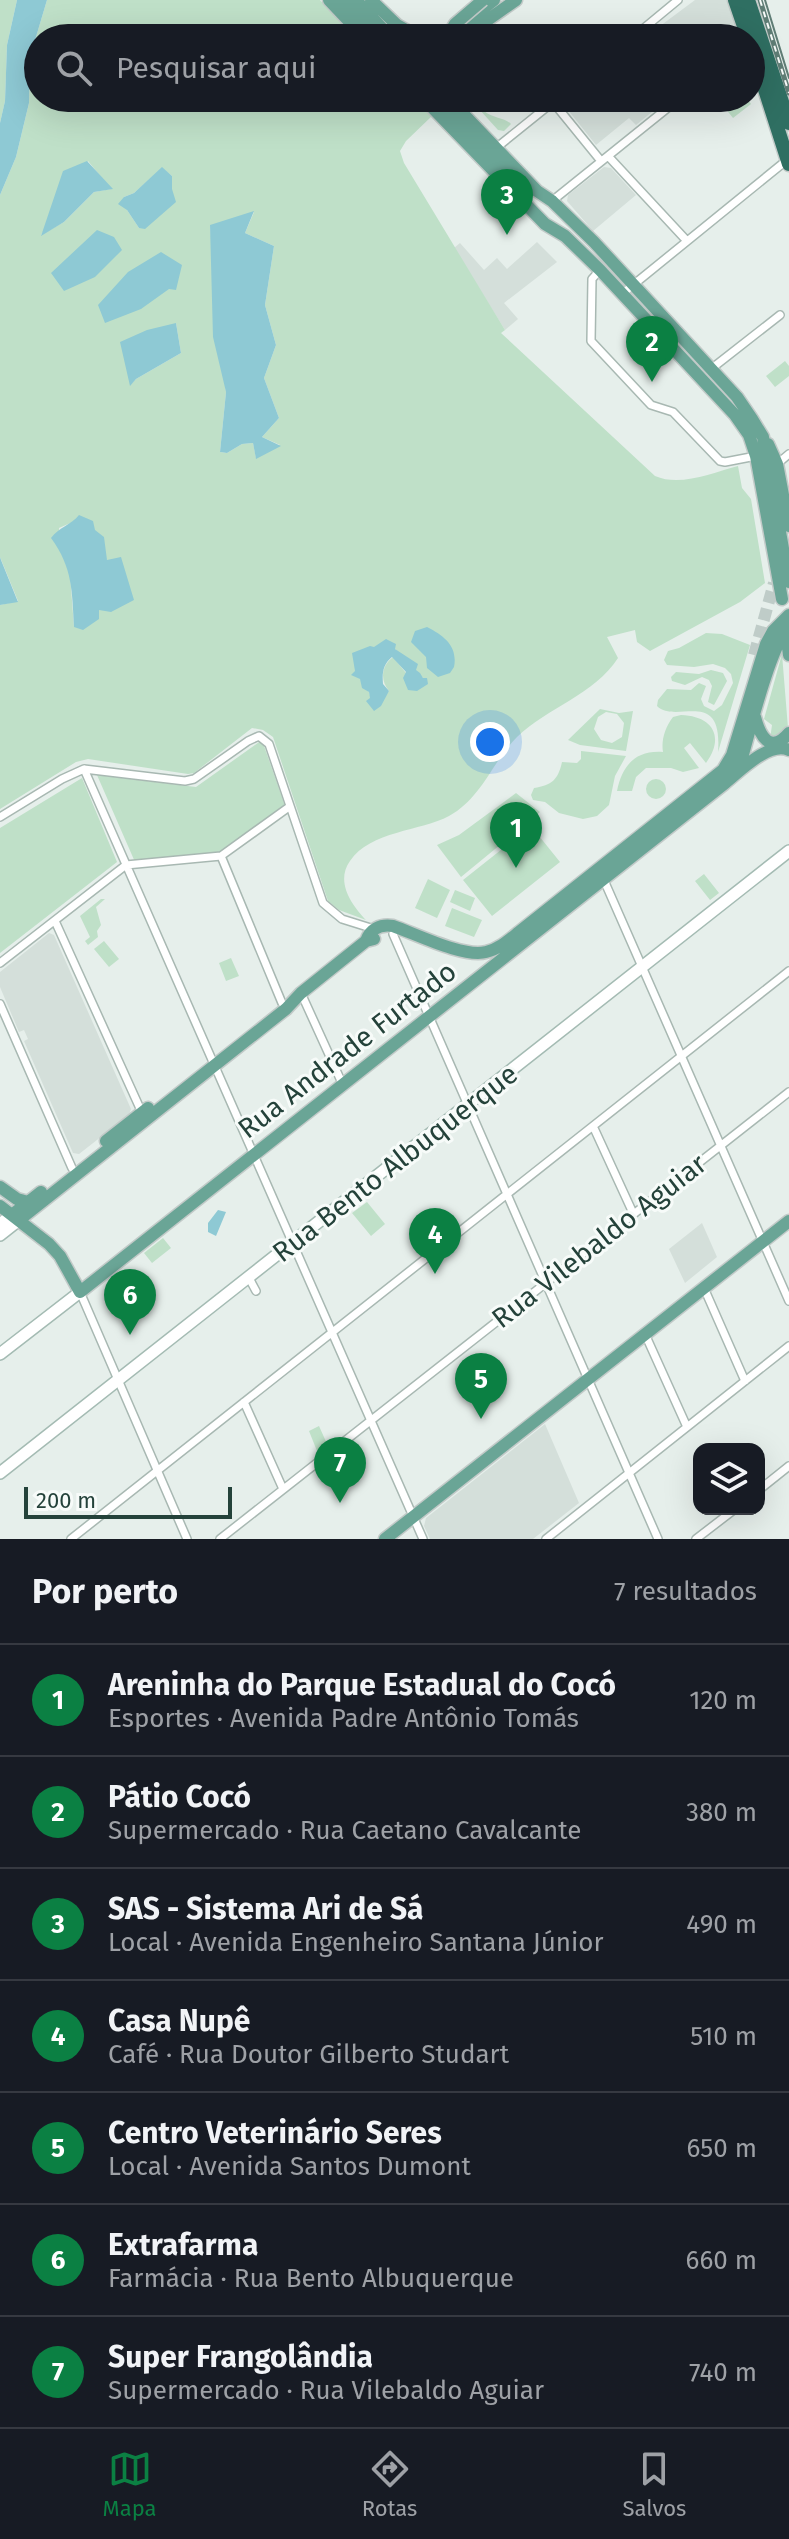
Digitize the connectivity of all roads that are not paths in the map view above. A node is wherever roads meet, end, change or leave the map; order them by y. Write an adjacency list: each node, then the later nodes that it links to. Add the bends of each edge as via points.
1 (329, 0): 11 (main road)
2 (343, 0): 10 (main road)
3 (483, 0): 17 (main road, bridge)
4 (494, 0): 18 (main road)
5 (678, 0): 21 (street)
6 (735, 0): 22 (highway)
7 (748, 0): 23 (highway)
8 (373, 2): 15 (main road); 16 (main road)
9 (511, 4): 19 (main road); 20 (main road)
10 (356, 7): 12 (main road); 13 (main road); 14 (main road)
11 (352, 24)
12 (367, 24)
13 (371, 24)
14 (375, 24)
15 (387, 24)
16 (396, 24)
17 (455, 24)
18 (463, 24)
19 (482, 24)
20 (489, 24)
21 (649, 24)
22 (743, 24)
23 (756, 24)
24 (765, 51): 34 (highway)
25 (765, 90): 38 (highway)
26 (437, 112): 35 (main road)
27 (443, 112): 35 (main road)
28 (453, 112): 39 (main road)
29 (458, 112): 39 (main road)
30 (472, 112): 36 (main road)
31 (540, 112): 36 (street)
32 (565, 112): 37 (street)
33 (662, 112): 37 (street)
34 (789, 123)
35 (454, 130): 40 (main road, via 545,224)
36 (501, 144): 39 (main road, via 542,186)
37 (604, 158): 39 (street); 41 (street)
38 (788, 162): 41 (street)
39 (546, 205): 40 (main road); 43 (main road)
40 (565, 236): 42 (main road)
41 (687, 241): 43 (street)
42 (600, 270): 43 (main road); 48 (street, via 592,279 591,341 651,405 673,412 720,461)
43 (627, 289): 45 (main road); 48 (main road, via 735,415)
44 (780, 315): 45 (street)
45 (711, 369): 46 (main road)
46 (763, 437): 49 (main road); 51 (main road)
47 (789, 454): 49 (street)
48 (756, 456): 52 (main road)
49 (777, 464): 50 (main road)
50 (789, 526)
51 (789, 582)
52 (782, 599)
53 (789, 615): 57 (main road, via 769,637)
54 (788, 634): 56 (main road); 58 (main road, via 783,632 774,651)
55 (754, 655): 57 (main road)
56 (789, 655)
57 (751, 686): 68 (main road, via 723,770)
58 (755, 717): 59 (main road, via 766,740 781,741); 62 (main road, via 737,768)
59 (789, 733)
60 (789, 750): 62 (main road, Rua Andrade Furtado, via 770,749)
61 (84, 769): 63 (street, via 185,781 259,736 267,741); 64 (street); 67 (street)
62 (724, 784): 68 (main road, Rua Andrade Furtado)
63 (289, 807): 66 (street); 70 (street, via 323,903 342,919)
64 (0, 817)
65 (789, 851): 77 (street, Rua Bento Albuquerque)
66 (221, 856): 67 (street); 81 (street)
67 (126, 865): 69 (street); 85 (street)
68 (601, 874): 74 (main road, via 500,947 479,954); 77 (street); 78 (main road, Rua Andrade Furtado)
69 (55, 921): 76 (street); 89 (street)
70 (374, 929): 72 (main road); 74 (main road, via 393,926)
71 (393, 934): 72 (main road); 73 (main road); 83 (street)
72 (366, 941): 80 (main road)
73 (415, 942): 74 (main road); 75 (main road)
74 (442, 943): 75 (main road)
75 (458, 957): 78 (main road, via 480,962)
76 (0, 963)
77 (642, 967): 84 (street); 88 (street, Rua Bento Albuquerque)
78 (486, 971): 83 (main road, Rua Andrade Furtado)
79 (789, 971): 84 (street)
80 (301, 993): 81 (main road); 85 (main road); 86 (street)
81 (282, 1003): 85 (main road)
82 (0, 1004): 93 (street)
83 (428, 1017): 86 (main road, Rua Andrade Furtado); 88 (street)
84 (681, 1056): 90 (street); 91 (street)
85 (213, 1062): 89 (main road); 92 (street)
86 (342, 1083): 92 (main road, Rua Andrade Furtado)
87 (789, 1092): 91 (street, Rua Vilebaldo Aguiar)
88 (467, 1105): 95 (street); 104 (street, Rua Bento Albuquerque)
89 (143, 1116): 93 (main road); 99 (main road)
90 (593, 1126): 95 (street); 98 (street)
91 (720, 1146): 98 (street, Rua Vilebaldo Aguiar); 103 (street)
92 (253, 1154): 104 (street); 109 (main road, Rua Andrade Furtado)
93 (72, 1168): 96 (main road)
94 (0, 1187): 96 (main road)
95 (508, 1192): 106 (street); 111 (street)
96 (28, 1202): 99 (main road)
97 (0, 1206): 99 (main road)
98 (633, 1213): 106 (street, Rua Vilebaldo Aguiar)
99 (16, 1218): 101 (street); 102 (street); 109 (main road, via 60,1256)
100 (789, 1221): 103 (main road)
101 (0, 1224)
102 (0, 1235)
103 (762, 1242): 107 (main road); 110 (street)
104 (292, 1243): 105 (street, Rua Bento Albuquerque); 111 (street)
105 (249, 1278): 108 (street); 116 (street, Rua Bento Albuquerque)
106 (546, 1283): 115 (street); 119 (street, Rua Vilebaldo Aguiar)
107 (704, 1288): 112 (main road); 117 (street)
108 (256, 1291)
109 (80, 1292): 114 (street, Rua Andrade Furtado); 116 (street)
110 (789, 1301)
111 (331, 1332): 118 (street); 119 (street)
112 (645, 1334): 115 (main road); 120 (street)
113 (789, 1346): 117 (street)
114 (0, 1354)
115 (587, 1379): 124 (street); 128 (main road)
116 (119, 1380): 122 (street); 123 (street, Rua Bento Albuquerque)
117 (745, 1381): 120 (street)
118 (244, 1402): 122 (street); 126 (street)
119 (371, 1420): 126 (street, Rua Vilebaldo Aguiar); 128 (street)
120 (687, 1427): 124 (street)
121 (789, 1466): 125 (street)
122 (158, 1471): 129 (street); 130 (street)
123 (0, 1473)
124 (630, 1473): 134 (street); 135 (street)
125 (765, 1485)
126 (283, 1489): 131 (street, Rua Vilebaldo Aguiar)
127 (727, 1515): 136 (street)
128 (413, 1516): 132 (main road); 133 (street)
129 (71, 1539)
130 (187, 1539)
131 (220, 1539)
132 (385, 1539)
133 (423, 1539)
134 (546, 1539)
135 (658, 1539)
136 (696, 1539)

